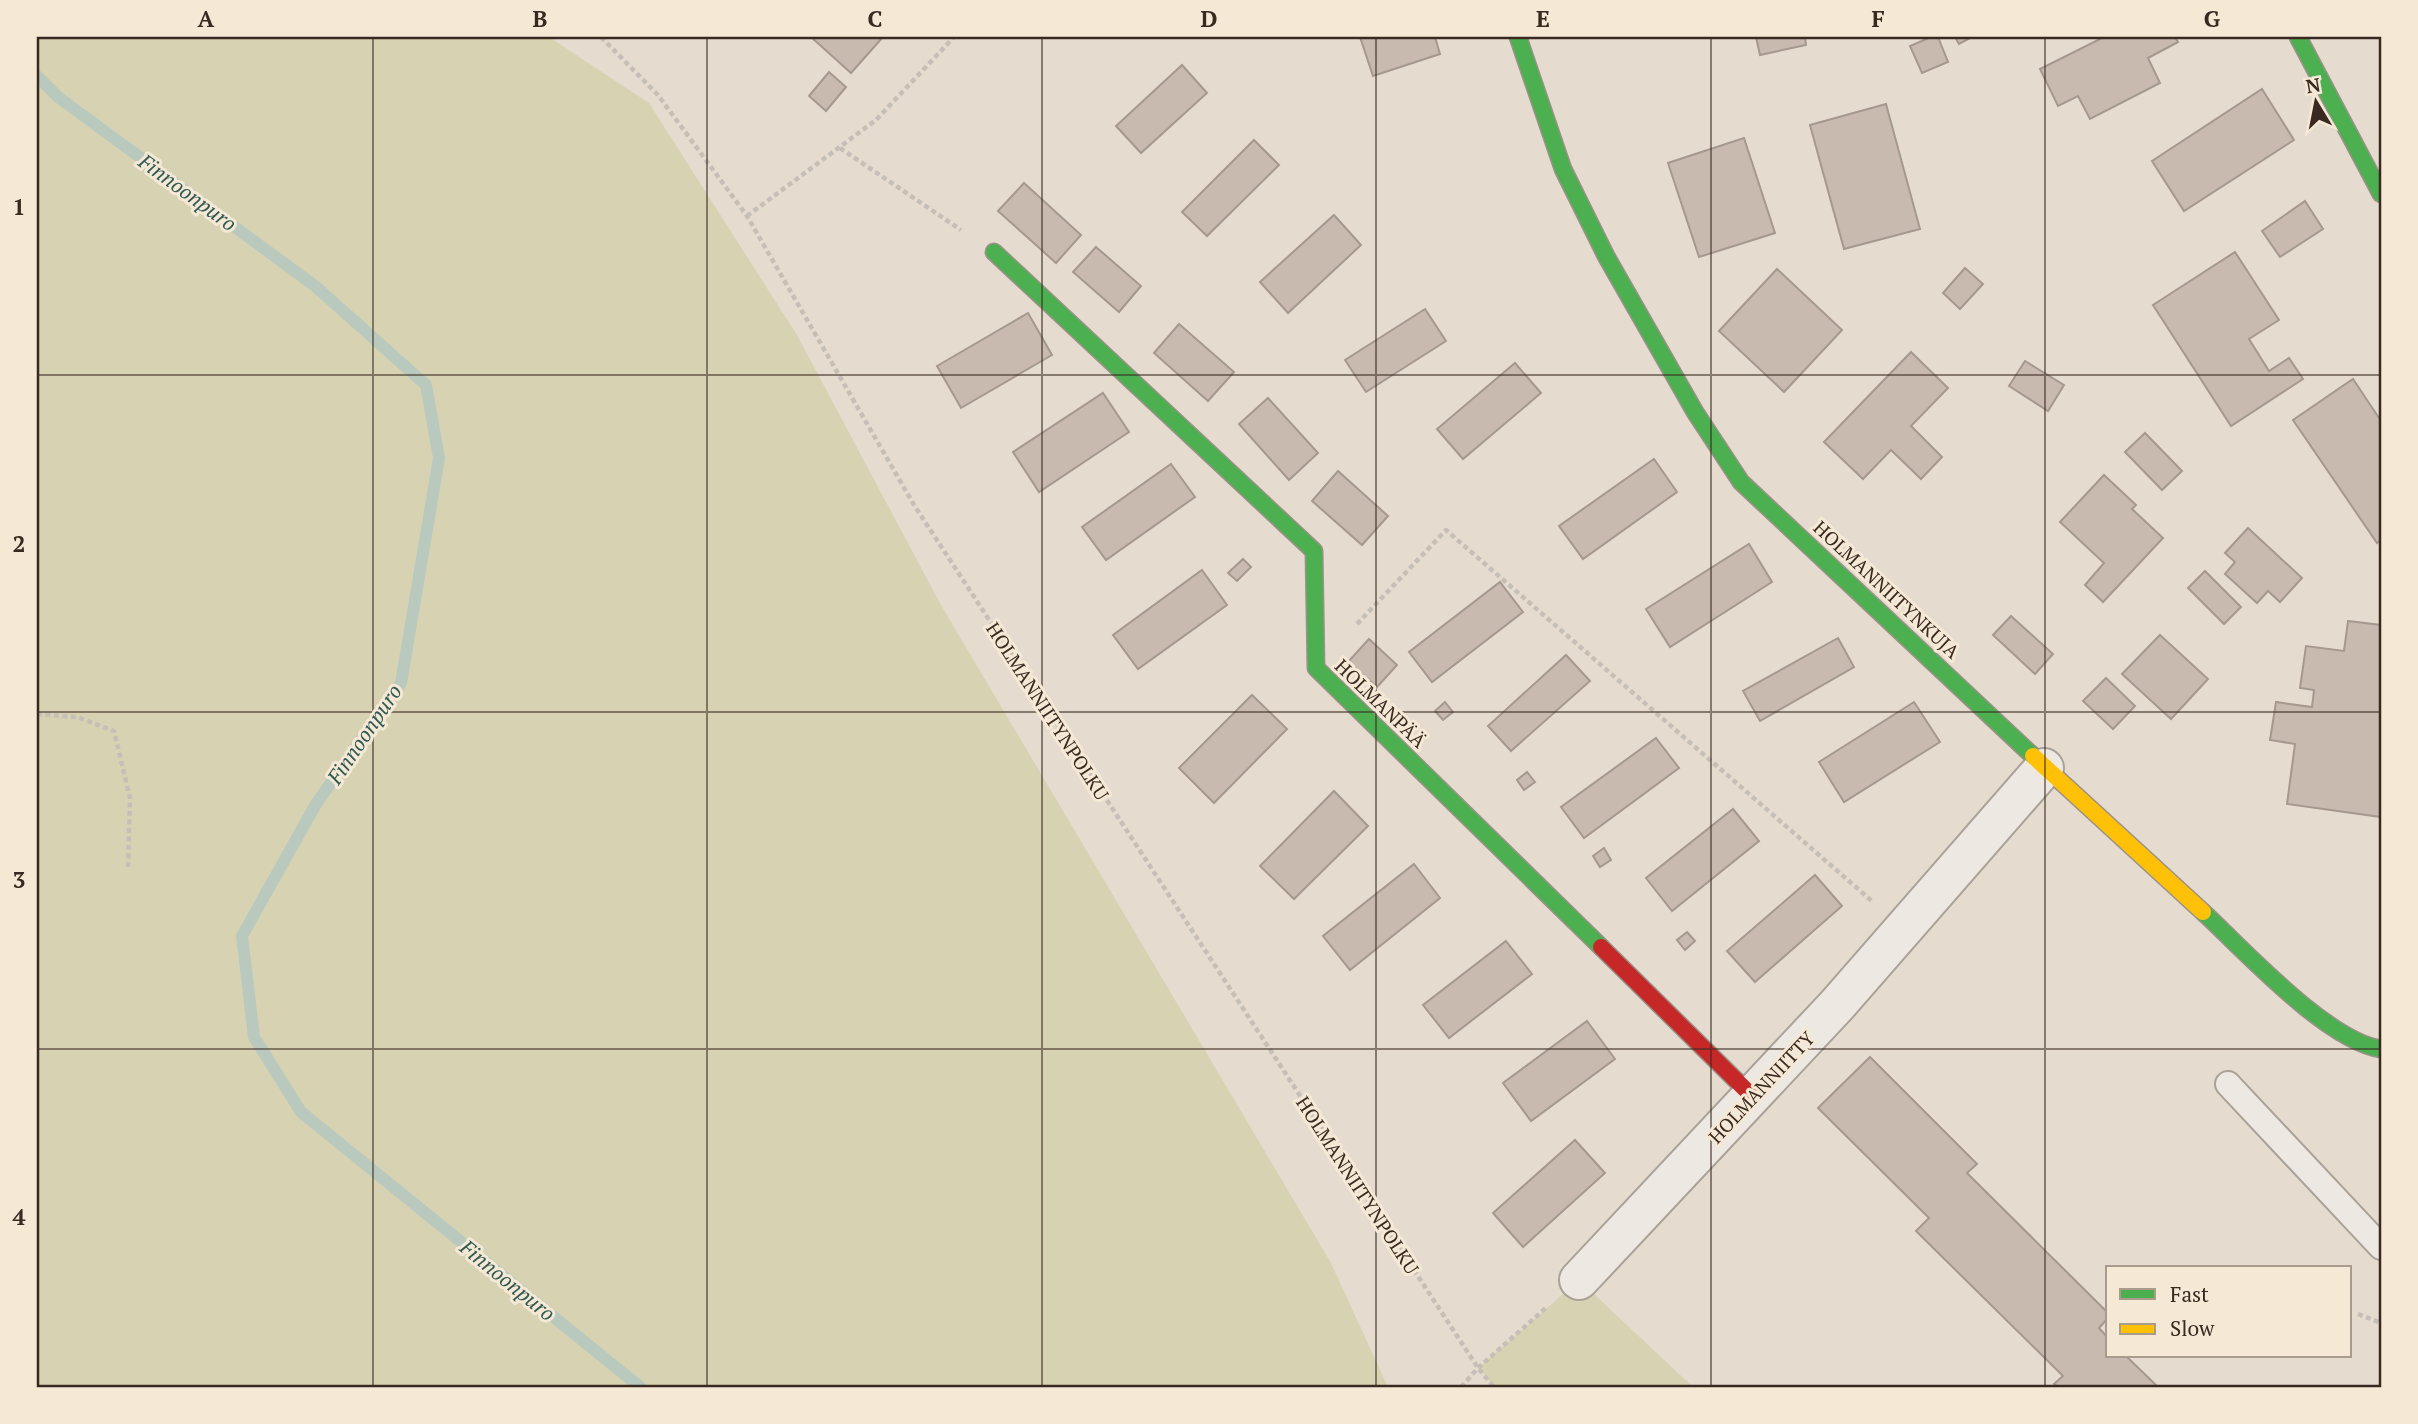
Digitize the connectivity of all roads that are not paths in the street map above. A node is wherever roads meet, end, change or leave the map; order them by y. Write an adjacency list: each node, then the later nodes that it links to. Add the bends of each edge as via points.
1 (1518, 37): 5 (street, HOLMANNIITYNKUJA, via 1563,169 1606,256 1695,412 1741,482 2004,726)
2 (2298, 37): 3 (street)
3 (2381, 194)
4 (994, 252): 8 (street, HOLMANPÄÄ, via 1314,551 1316,668)
5 (2043, 768): 6 (street, HOLMANNIITYNKUJA, via 2324,1022 2368,1047); 8 (street, HOLMANNIITTY)
6 (2381, 1049)
7 (2228, 1084): 9 (lane)
8 (1754, 1097): 10 (street, HOLMANNIITTY)
9 (2381, 1247)
10 (1579, 1280)

